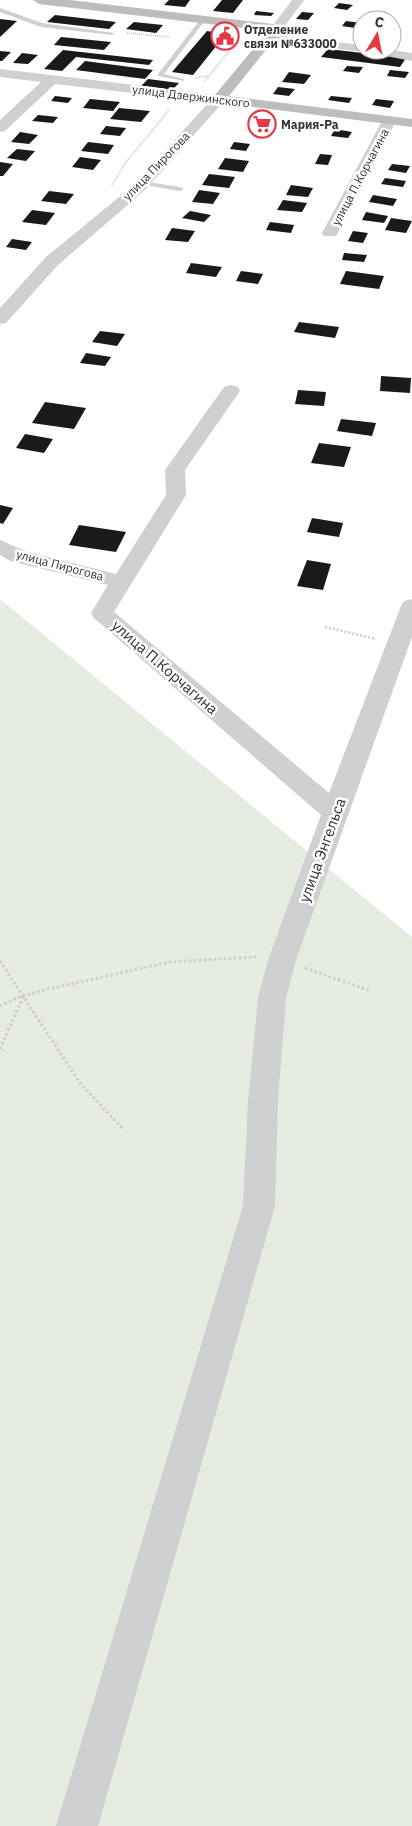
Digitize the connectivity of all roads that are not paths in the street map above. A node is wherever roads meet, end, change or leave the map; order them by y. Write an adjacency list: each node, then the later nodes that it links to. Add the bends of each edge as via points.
1 (39, 0): 4 (street)
2 (298, 0): 6 (street, улица Пирогова)
3 (0, 10): 5 (lane, via 42,25)
4 (204, 18): 6 (street); 10 (lane, via 160,74)
5 (112, 33)
6 (272, 33): 7 (street); 11 (street, улица Пирогова)
7 (352, 47)
8 (0, 73): 9 (street, улица Дзержинского)
9 (51, 80): 11 (street, улица Дзержинского); 14 (street)
10 (182, 80)
11 (219, 99): 12 (street, улица Дзержинского); 15 (street, улица Пирогова)
12 (390, 121): 13 (street, улица Дзержинского); 17 (street, улица П.Корчагина)
13 (412, 123)
14 (0, 128)
15 (144, 183): 16 (lane); 18 (street, улица Пирогова, via 52,261)
16 (180, 188)
17 (330, 233)
18 (0, 319)
19 (231, 391): 21 (street, улица П.Корчагина, via 175,470 176,495)
20 (0, 546): 21 (street, улица Пирогова, via 18,556)
21 (122, 582): 24 (street, улица П.Корчагина, via 102,613)
22 (412, 606): 23 (street, улица Энгельса)
23 (404, 641): 24 (street, улица Энгельса)
24 (335, 812): 25 (street, улица Энгельса, via 282,960 272,998 263,1101 259,1206)
25 (77, 1826)

